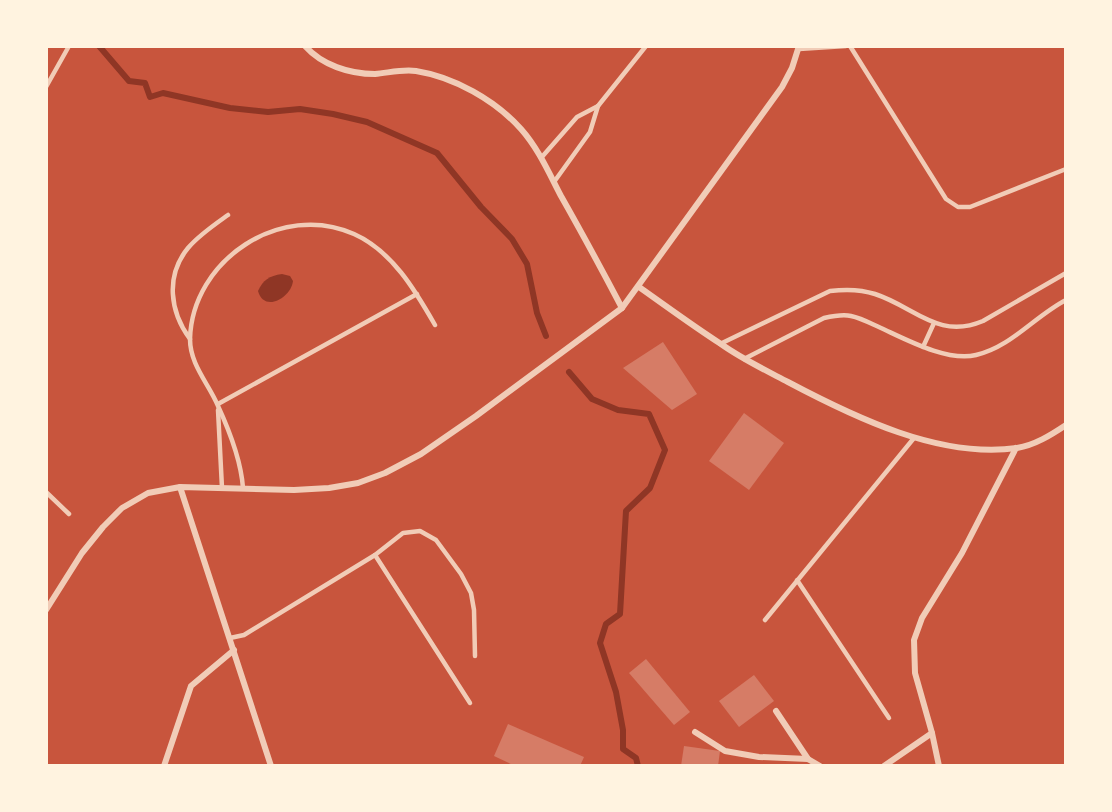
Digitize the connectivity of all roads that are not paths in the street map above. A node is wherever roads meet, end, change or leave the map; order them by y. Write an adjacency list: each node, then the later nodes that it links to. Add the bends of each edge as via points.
1 (69, 46): 6 (lane)
2 (305, 46): 8 (street, via 313,56 344,71 374,74 413,70 450,80 505,114 522,130)
3 (646, 46): 7 (lane)
4 (848, 46): 5 (lane); 9 (lane, via 946,199 957,207 969,207)
5 (799, 48): 13 (street, via 782,87)
6 (46, 87)
7 (598, 106): 8 (lane, via 577,117); 10 (lane, via 591,132)
8 (541, 158): 10 (street)
9 (1065, 169)
10 (554, 182): 16 (street)
11 (228, 215): 19 (lane, via 204,233 178,265 173,305)
12 (1065, 273): 17 (lane, via 968,327)
13 (639, 286): 16 (street); 20 (street)
14 (417, 294): 18 (lane); 19 (lane, via 394,264 354,234 320,225 278,228 241,246 214,272 198,302); 23 (lane)
15 (1065, 300): 21 (lane, via 995,348 976,356 953,357)
16 (622, 308): 29 (street, via 421,454 385,472 358,483 328,488)
17 (934, 323): 20 (lane, via 878,295 850,289 830,291); 21 (lane)
18 (435, 325)
19 (190, 340): 23 (lane, via 198,371)
20 (720, 344): 22 (street)
21 (924, 346): 22 (lane, via 852,316 838,315 824,318)
22 (744, 359): 25 (street, via 848,411)
23 (218, 404): 28 (lane); 29 (lane, via 242,469)
24 (1065, 425): 26 (street, via 1032,444)
25 (914, 438): 26 (street, via 978,449); 33 (lane)
26 (1016, 448): 43 (street, via 962,554 922,618 914,640 915,673)
27 (180, 487): 28 (street); 34 (street, via 148,493 122,508 82,553); 36 (street)
28 (222, 488): 29 (street)
29 (243, 488)
30 (46, 492): 31 (lane)
31 (69, 514)
32 (375, 555): 36 (lane, via 244,635); 38 (lane, via 403,533 420,531 436,540 471,593); 39 (lane)
33 (797, 580): 35 (lane); 41 (lane)
34 (46, 610)
35 (765, 620)
36 (230, 638): 37 (street)
37 (234, 650): 45 (street, via 191,686); 46 (street)
38 (475, 656)
39 (470, 703)
40 (776, 711): 44 (street)
41 (889, 718)
42 (695, 732): 44 (street, via 725,751)
43 (932, 733): 48 (street); 49 (street)
44 (808, 759): 47 (street)
45 (164, 765)
46 (271, 765)
47 (820, 765)
48 (884, 765)
49 (939, 765)

